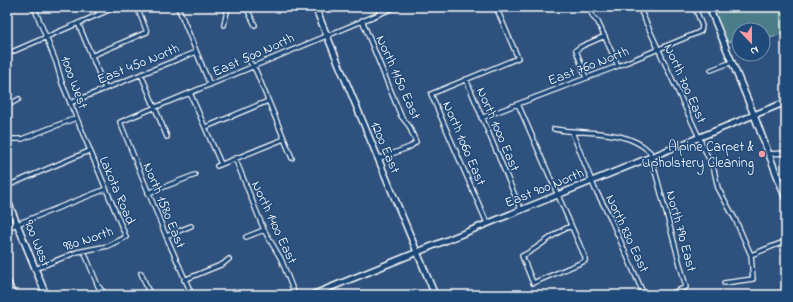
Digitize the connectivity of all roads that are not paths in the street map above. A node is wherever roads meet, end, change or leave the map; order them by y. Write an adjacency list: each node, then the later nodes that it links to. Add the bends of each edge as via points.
1 (34, 7): 24 (street, 1000 West)
2 (96, 7): 17 (street)
3 (116, 7): 17 (street)
4 (137, 7): 29 (street, via 147,32)
5 (178, 7): 26 (street)
6 (228, 7): 20 (street)
7 (246, 7): 21 (street)
8 (315, 7): 22 (street, 1200 East)
9 (377, 7): 16 (street)
10 (396, 7): 16 (street, East 500 North)
11 (496, 7): 37 (street, via 518,58)
12 (589, 7): 23 (street)
13 (639, 7): 25 (street, North 700 East)
14 (695, 7): 25 (street, East 760 North, via 702,26 701,31)
15 (709, 7): 30 (street)
16 (380, 13): 18 (street, East 500 North)
17 (99, 14): 19 (street)
18 (362, 20): 22 (street, East 500 North); 65 (street, North 1150 East, via 401,116 416,142 410,147)
19 (78, 22): 24 (street); 29 (street)
20 (224, 24)
21 (254, 25)
22 (327, 35): 32 (street, East 500 North); 65 (street, 1200 East)
23 (605, 36): 33 (street); 36 (street, via 576,50)
24 (46, 38): 27 (street); 44 (street, 1000 West)
25 (659, 49): 33 (street, East 760 North); 56 (street, North 700 East)
26 (196, 52): 35 (street, East 450 North); 38 (street)
27 (7, 54)
28 (245, 55): 32 (street)
29 (91, 56): 39 (street)
30 (731, 60)
31 (732, 62): 34 (street); 48 (street)
32 (254, 66): 38 (street, East 500 North); 42 (street)
33 (618, 66): 36 (street, East 760 North)
34 (711, 70)
35 (141, 74): 39 (street, East 450 North); 47 (street)
36 (586, 78): 45 (street, East 760 North)
37 (466, 79): 50 (street, North 1000 East); 77 (street, North 1060 East, via 432,94)
38 (210, 85): 40 (street, East 500 North)
39 (105, 88): 44 (street, East 450 North)
40 (190, 93): 47 (street, East 500 North); 52 (street)
41 (19, 99): 46 (street)
42 (268, 101): 52 (street); 57 (street)
43 (786, 102): 48 (street, East 900 North)
44 (70, 103): 49 (street, 1000 West)
45 (518, 104): 50 (street, East 760 North); 73 (street)
46 (7, 106)
47 (155, 107): 51 (street, East 500 North); 55 (street)
48 (754, 115): 56 (street, East 900 North); 61 (street)
49 (76, 118): 58 (street, via 22,139); 59 (street, 1000 West)
50 (481, 118): 76 (street, North 1000 East)
51 (120, 122): 72 (street, North 1580 East)
52 (206, 127): 66 (street)
53 (554, 129): 54 (street)
54 (572, 132): 64 (street, via 602,134 634,141 650,152); 69 (street, North 830 East)
55 (167, 137)
56 (699, 138): 64 (street, East 900 North); 89 (street, North 700 East, via 714,170 718,188)
57 (284, 139): 62 (street); 63 (street)
58 (12, 140)
59 (89, 151): 70 (street); 71 (street, Lakota Road)
60 (786, 153): 61 (street)
61 (768, 154): 74 (street)
62 (235, 158): 66 (street); 82 (street, North 1400 East)
63 (292, 158)
64 (650, 158): 69 (street, East 900 North); 106 (street, North 790 East, via 686,287)
65 (378, 159): 88 (street, 1200 East)
66 (221, 164): 67 (street)
67 (217, 166)
68 (195, 175): 72 (street)
69 (592, 181): 73 (street, East 900 North); 105 (street, North 830 East)
70 (7, 186)
71 (106, 189): 78 (street); 84 (street, Lakota Road)
72 (148, 193): 83 (street, North 1580 East)
73 (558, 195): 76 (street, East 900 North); 80 (street)
74 (786, 199)
75 (7, 200): 78 (street, 900 West)
76 (521, 210): 77 (street, East 900 North)
77 (487, 223): 88 (street, East 900 North)
78 (17, 224): 81 (street); 91 (street, 900 West)
79 (191, 226): 83 (street)
80 (571, 226): 80 (street, via 552,234 538,248 522,256 533,283 585,261)
81 (7, 228)
82 (264, 230): 85 (street); 102 (street, North 1400 East, via 281,259)
83 (166, 236): 94 (street, North 1580 East)
84 (126, 237): 87 (street, 980 North, via 108,246)
85 (246, 237)
86 (786, 241): 89 (street)
87 (84, 251): 91 (street, 980 North); 99 (street, via 95,280)
88 (418, 252): 103 (street, East 900 North); 104 (street, 1200 East)
89 (751, 255): 95 (street, North 700 East, via 753,279)
90 (229, 259): 94 (street)
91 (35, 269): 98 (street, 900 West)
92 (142, 273): 96 (street)
93 (7, 278): 97 (street)
94 (184, 280): 101 (street, North 1580 East)
95 (724, 283)
96 (150, 293): 100 (street)
97 (14, 295)
98 (46, 295)
99 (106, 295)
100 (139, 295)
101 (192, 295)
102 (295, 295)
103 (312, 295)
104 (435, 295)
105 (644, 295)
106 (668, 295)

